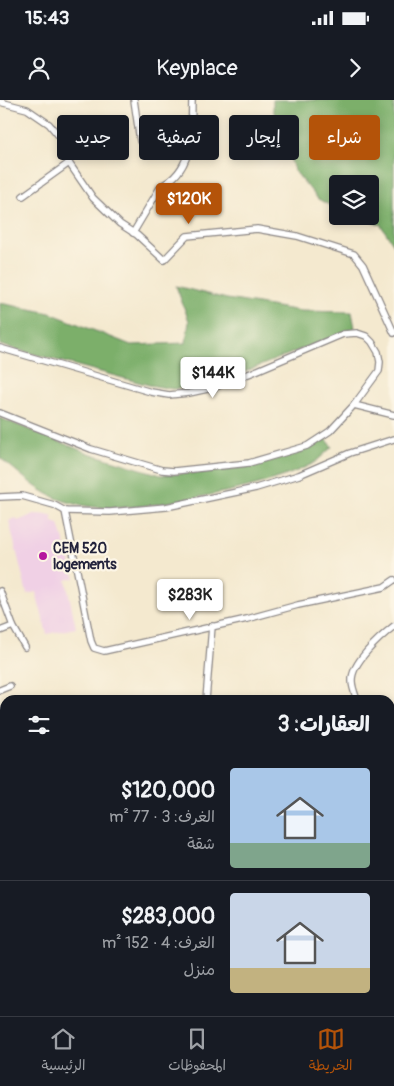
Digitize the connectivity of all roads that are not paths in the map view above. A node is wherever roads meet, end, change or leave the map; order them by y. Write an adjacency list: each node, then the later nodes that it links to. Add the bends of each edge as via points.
1 (134, 100): 4 (street)
2 (192, 100): 7 (street, via 190,142 185,163 168,183 161,186)
3 (0, 102): 5 (street, via 27,109 49,124 59,136)
4 (139, 134)
5 (69, 163): 6 (street); 7 (street, via 93,198)
6 (23, 196)
7 (133, 232): 8 (street, via 164,260 187,236 257,229 297,236 354,254 363,265)
8 (394, 333)
9 (0, 348): 10 (street, via 169,396 212,388 343,334 357,333 372,342 380,362 379,371)
10 (354, 405): 11 (street, via 330,431 308,446 249,463 174,471 91,449); 12 (street)
11 (0, 412)
12 (394, 415)
13 (394, 439): 15 (street, via 350,453 299,475 246,490 166,507 110,512)
14 (0, 497): 15 (street, via 22,496)
15 (65, 511): 19 (street, via 94,648 104,651)
16 (394, 580): 19 (street, via 384,587)
17 (0, 591): 18 (street)
18 (13, 626): 21 (street); 22 (street)
19 (212, 626): 25 (street)
20 (394, 626): 26 (street, via 359,661 352,682)
21 (0, 630)
22 (25, 647)
23 (10, 686): 24 (street)
24 (0, 690)
25 (205, 695)
26 (356, 695)
27 (115, 1016): 28 (highway)
28 (177, 1016)

